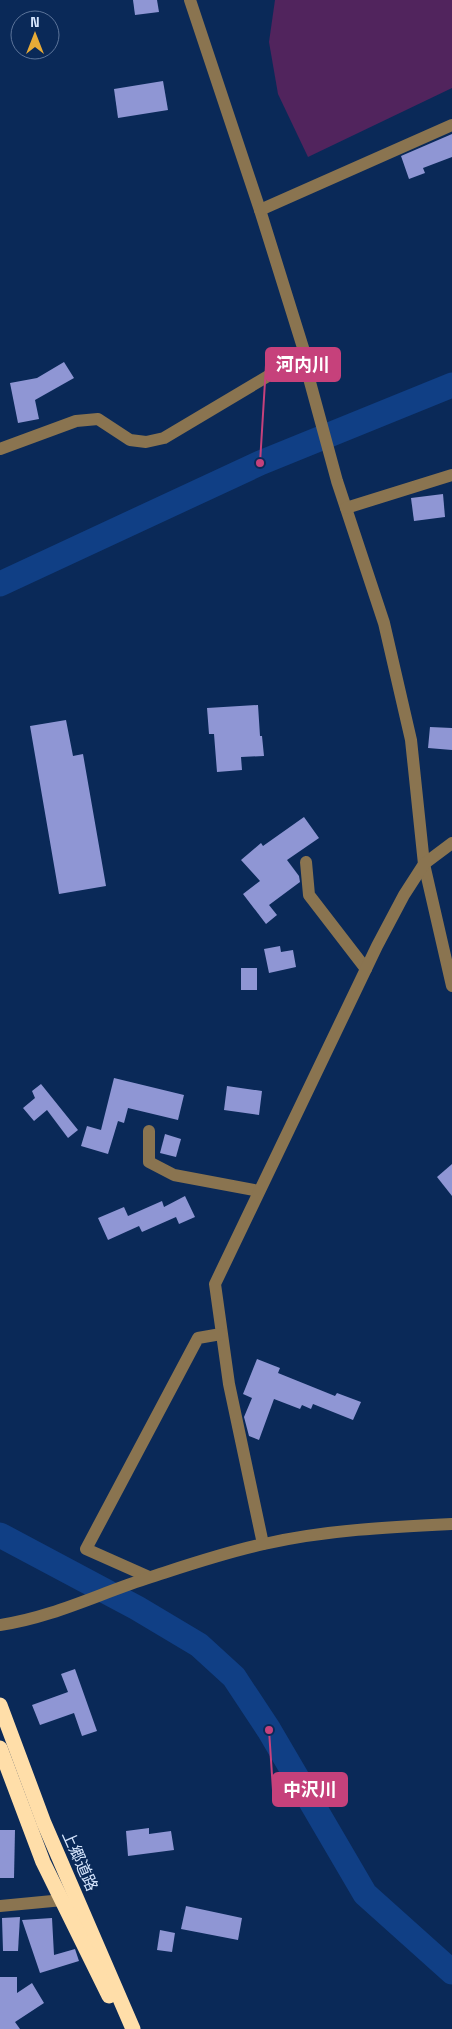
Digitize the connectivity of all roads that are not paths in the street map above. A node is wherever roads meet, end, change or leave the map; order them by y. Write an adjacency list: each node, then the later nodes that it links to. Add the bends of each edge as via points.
1 (190, 0): 3 (street)
2 (452, 125): 3 (street)
3 (260, 210): 4 (street)
4 (305, 354): 5 (street, via 164,438 146,442 130,440 98,419 83,420); 7 (street)
5 (0, 449)
6 (452, 475): 7 (street)
7 (346, 508): 10 (street, via 384,623 411,740)
8 (452, 843): 10 (street)
9 (306, 862): 11 (street, via 309,895)
10 (424, 864): 11 (street, via 404,895); 12 (street)
11 (366, 969): 14 (street)
12 (452, 986)
13 (149, 1132): 14 (street, via 149,1162 174,1175)
14 (259, 1191): 15 (street, via 215,1284)
15 (221, 1334): 17 (street); 18 (street, via 198,1338 86,1549)
16 (452, 1524): 17 (street, via 389,1527)
17 (263, 1544): 18 (street)
18 (149, 1578): 19 (street, via 56,1612)
19 (0, 1624)
20 (0, 1705): 25 (highway, 上郷道路, via 44,1823)
21 (0, 1748): 22 (highway, 上郷道路, via 40,1854)
22 (63, 1900): 23 (street); 24 (highway, 上郷道路)
23 (0, 1906)
24 (127, 2029)
25 (133, 2029)

